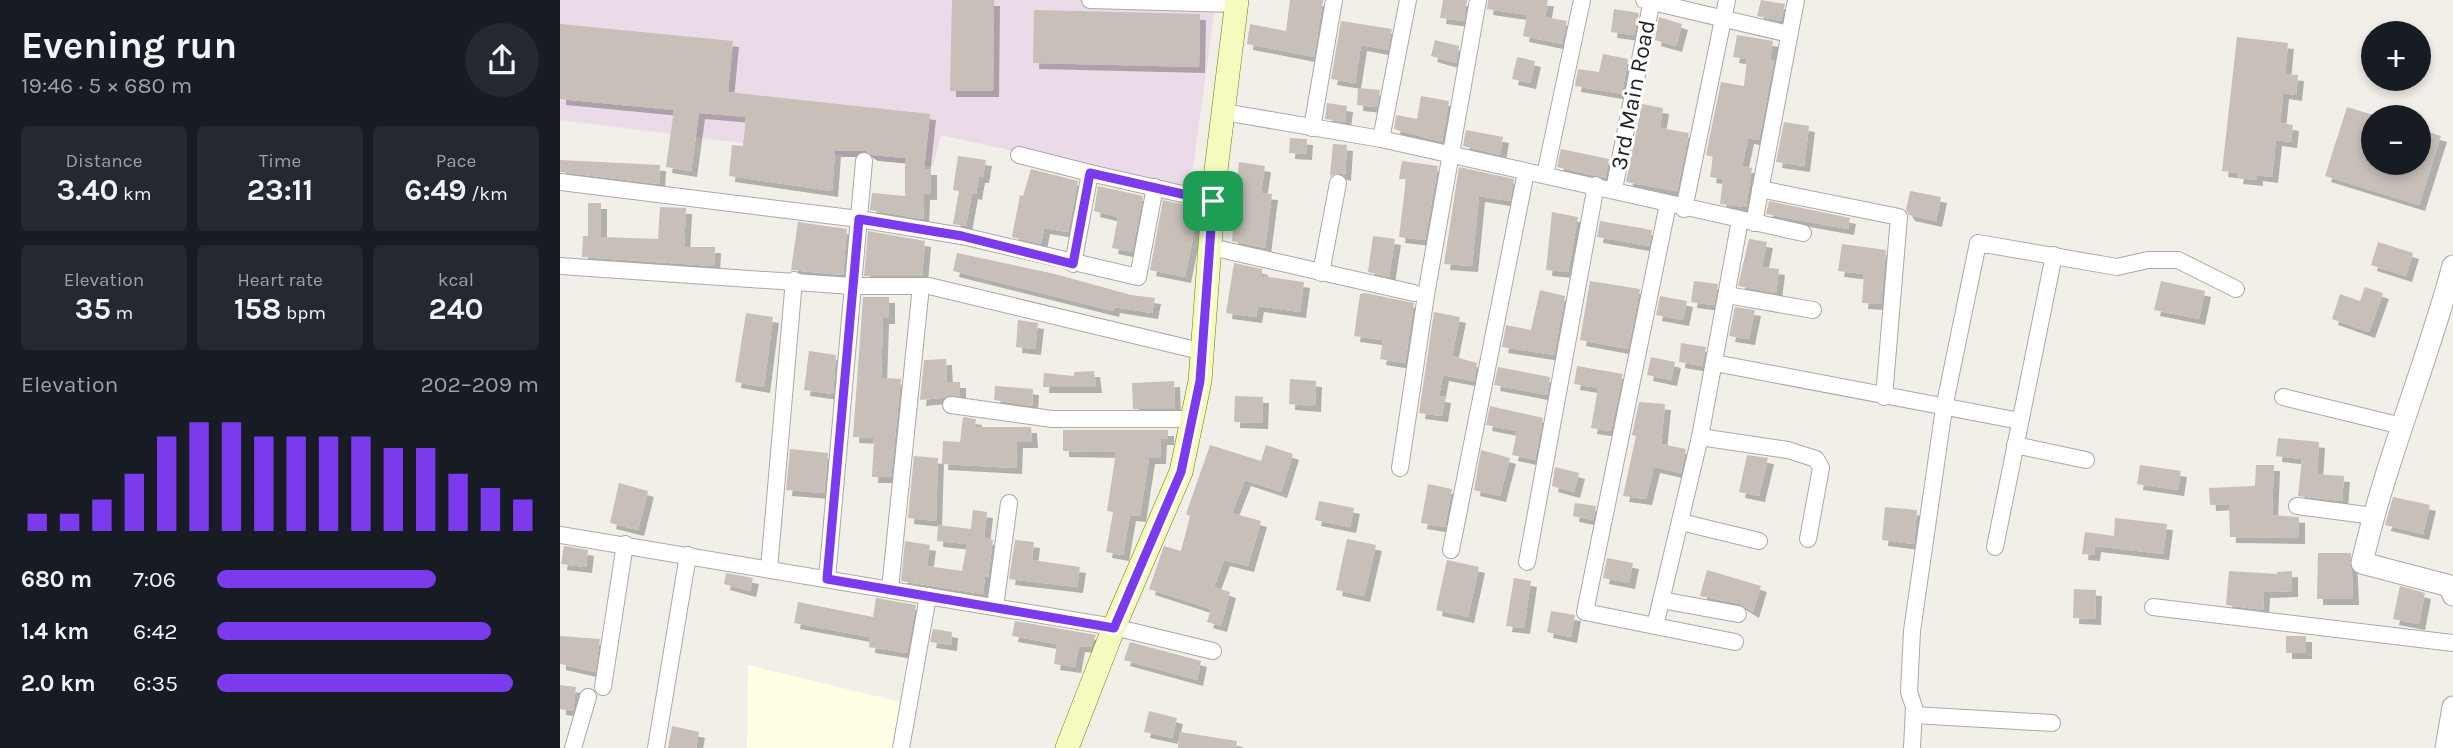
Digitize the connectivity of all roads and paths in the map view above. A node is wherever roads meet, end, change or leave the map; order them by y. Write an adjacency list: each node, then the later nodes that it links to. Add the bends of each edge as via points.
1 (1090, 0): 9 (street)
2 (1334, 0): 13 (street)
3 (1408, 0): 14 (street)
4 (1478, 0): 15 (street)
5 (1582, 0): 20 (street)
6 (1727, 0): 10 (street)
7 (1796, 0): 11 (street)
8 (1649, 1): 10 (street); 25 (street, 3rd Main Road)
9 (1236, 2): 12 (main road)
10 (1722, 19): 11 (street); 29 (street)
11 (1789, 34): 26 (street)
12 (1224, 112): 13 (street); 27 (main road)
13 (1312, 128): 14 (street)
14 (1381, 139): 15 (street)
15 (1450, 153): 18 (street); 58 (street)
16 (1019, 155): 19 (street)
17 (864, 161): 30 (street)
18 (1526, 172): 20 (street); 68 (street)
19 (1090, 173): 24 (street); 35 (street)
20 (1545, 175): 23 (street)
21 (560, 182): 30 (street)
22 (1338, 183): 38 (street)
23 (1596, 185): 25 (street); 70 (street)
24 (1155, 187): 27 (street); 35 (street, via 1138,277)
25 (1614, 189): 28 (street)
26 (1760, 189): 31 (street); 48 (street, via 1899,217)
27 (1213, 201): 33 (main road)
28 (1668, 204): 29 (street); 80 (street, via 1585,612)
29 (1684, 209): 31 (street)
30 (859, 219): 35 (street, via 962,236); 40 (street)
31 (1747, 222): 32 (street); 44 (street)
32 (1803, 233)
33 (1211, 247): 38 (street); 46 (main road)
34 (2054, 255): 42 (street, via 2117,267 2178,260); 51 (street, via 1978,243); 53 (street)
35 (1073, 264)
36 (560, 266): 39 (street)
37 (2453, 266): 54 (street)
38 (1321, 273): 43 (street)
39 (794, 280): 40 (street); 71 (street)
40 (854, 286): 41 (street); 72 (street)
41 (921, 286): 46 (street); 73 (street)
42 (2236, 289)
43 (1414, 293)
44 (1727, 295): 45 (street); 47 (street)
45 (1813, 310)
46 (1200, 351): 52 (main road, via 1200,381)
47 (1715, 363): 48 (street); 55 (street)
48 (1884, 397): 51 (street)
49 (2283, 397): 54 (street)
50 (951, 405): 52 (street, via 1052,419)
51 (1944, 408): 53 (street); 87 (street, via 1912,631 1909,692)
52 (1192, 419): 81 (main road, via 1181,472)
53 (2020, 421): 56 (street)
54 (2402, 426): 61 (street)
55 (1700, 437): 62 (street); 64 (street, via 1788,450 1816,459 1821,468)
56 (2015, 445): 57 (street); 67 (street)
57 (2087, 460)
58 (1399, 468)
59 (1009, 503): 77 (street)
60 (2297, 506): 61 (street)
61 (2374, 516): 75 (street, via 2362,564 2450,586)
62 (1681, 522): 65 (street); 76 (street)
63 (560, 534): 66 (street)
64 (1808, 539)
65 (1759, 541)
66 (625, 544): 69 (street); 85 (street)
67 (1995, 547)
68 (1451, 550)
69 (688, 555): 71 (street); 90 (street)
70 (1527, 562)
71 (769, 569): 72 (street)
72 (827, 579): 73 (street)
73 (890, 589): 74 (street)
74 (928, 596): 77 (street); 91 (street)
75 (2453, 596)
76 (1661, 600): 79 (street); 80 (street)
77 (995, 607): 81 (street)
78 (2153, 607): 83 (street)
79 (1738, 614)
80 (1654, 626): 82 (street)
81 (1114, 628): 84 (street); 92 (main road)
82 (1735, 642)
83 (2453, 643)
84 (1213, 651)
85 (603, 687)
86 (588, 698): 89 (street)
87 (1914, 715): 88 (street); 93 (street)
88 (2052, 723)
89 (573, 748)
90 (656, 748)
91 (901, 748)
92 (1067, 748)
93 (1912, 748)

